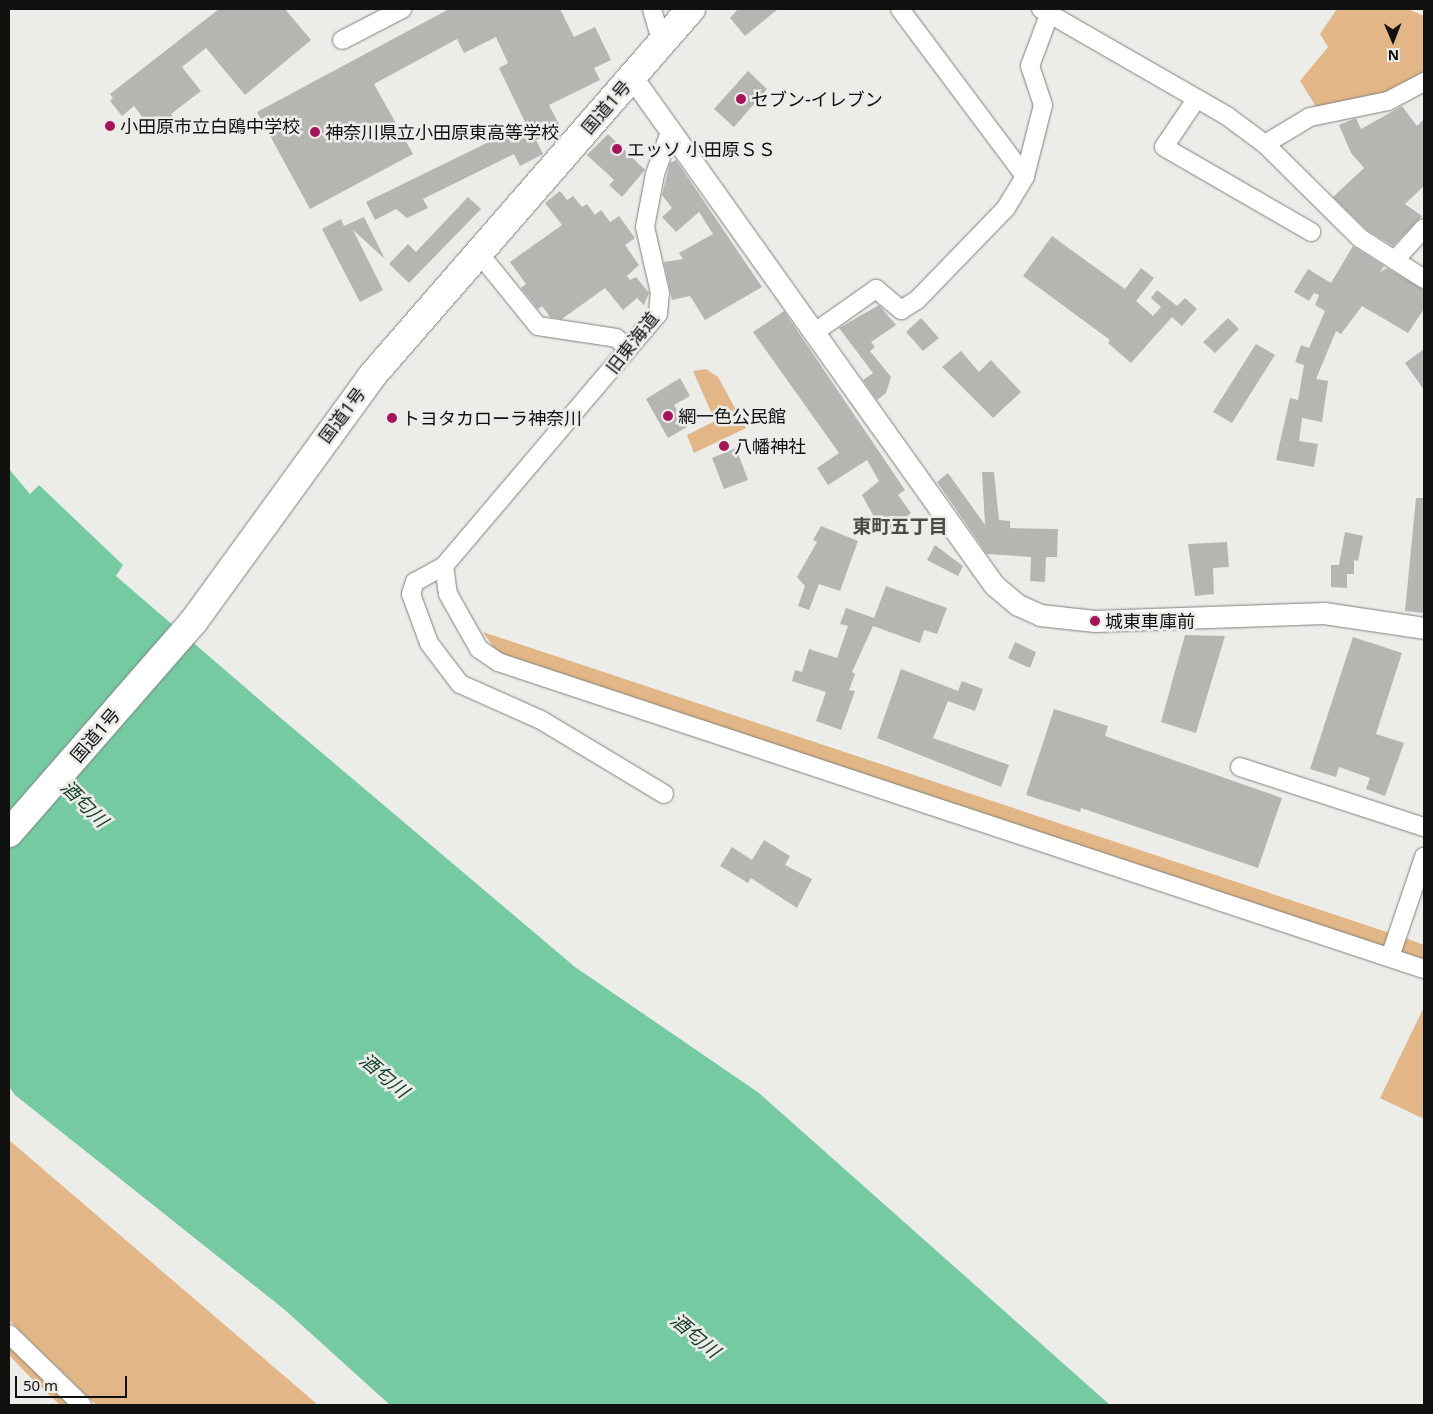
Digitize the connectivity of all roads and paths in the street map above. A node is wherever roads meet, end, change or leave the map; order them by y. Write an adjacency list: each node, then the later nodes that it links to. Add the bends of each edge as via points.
1 (402, 9): 6 (street)
2 (652, 9): 7 (street)
3 (691, 9): 7 (highway, 国道1号)
4 (900, 9): 13 (street)
5 (1045, 12): 10 (street); 13 (street, via 1030,66 1043,104)
6 (342, 40)
7 (662, 43): 8 (highway, 国道1号)
8 (632, 77): 11 (street); 16 (highway, 国道1号)
9 (1424, 82): 12 (street, via 1388,101 1310,117)
10 (1195, 101): 12 (street, via 1227,116); 15 (street, via 1164,147)
11 (670, 132): 19 (street); 20 (street, 旧東海道, via 655,174 646,227 660,293 658,314)
12 (1265, 144): 17 (street, via 1354,232)
13 (1025, 176): 19 (street, via 996,222 917,300 901,310 876,289)
14 (1424, 228): 17 (street)
15 (1312, 232)
16 (478, 252): 20 (street, via 538,326 601,335); 26 (highway, 国道1号, via 371,377 194,621)
17 (1395, 260): 18 (street)
18 (1424, 279)
19 (815, 332): 22 (street, via 994,585 1018,605 1040,615 1095,621 1324,613)
20 (629, 348): 21 (street, 旧東海道)
21 (444, 566): 24 (street, via 415,582 411,599 429,643 460,684 541,720); 28 (street, via 443,578 452,600 479,648 498,662)
22 (1424, 628)
23 (1240, 767): 25 (street)
24 (664, 794)
25 (1424, 827)
26 (9, 833)
27 (1424, 857): 28 (street)
28 (1390, 957): 29 (street)
29 (1424, 969)
30 (9, 1334): 31 (street)
31 (82, 1405)

